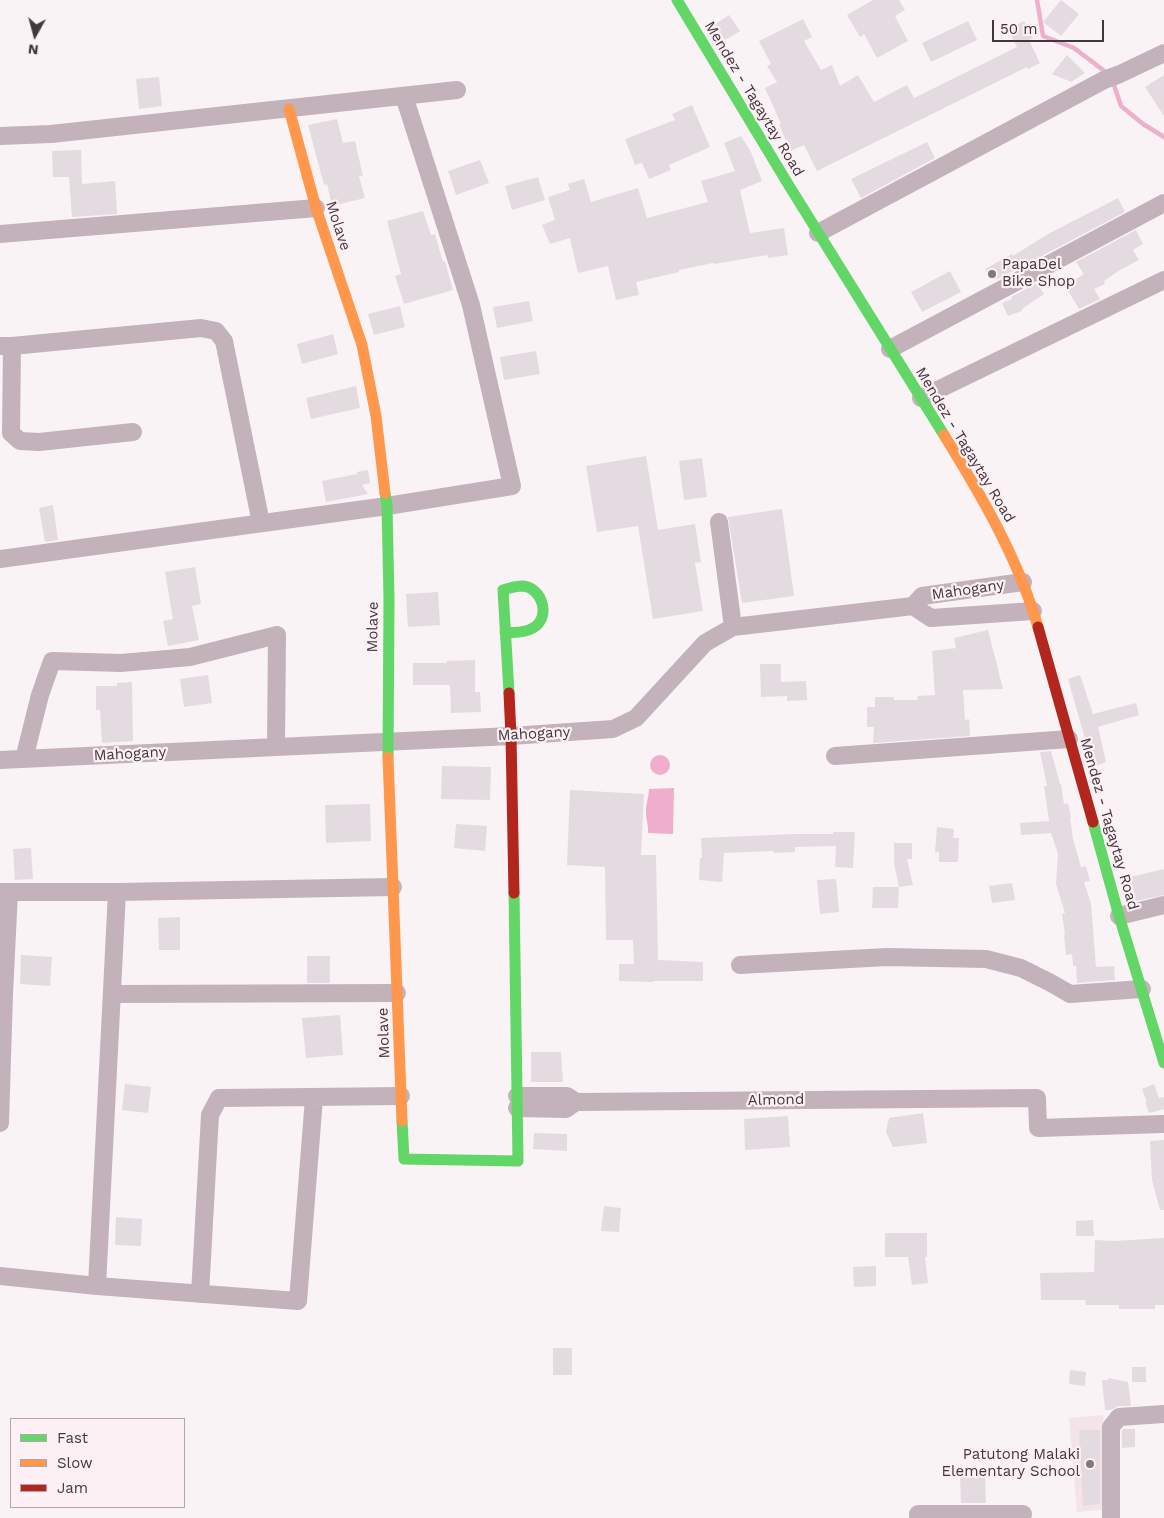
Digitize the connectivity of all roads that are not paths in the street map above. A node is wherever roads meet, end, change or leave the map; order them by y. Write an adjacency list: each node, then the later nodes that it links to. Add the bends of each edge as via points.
1 (677, 0): 9 (street, Mendez - Tagaytay Road)
2 (1164, 53): 9 (street, via 1104,80)
3 (456, 90): 4 (street)
4 (404, 96): 5 (street); 16 (street, via 471,305 512,486)
5 (288, 109): 6 (street, via 51,134); 8 (street, Molave)
6 (0, 136)
7 (1164, 203): 13 (street)
8 (316, 208): 10 (street); 16 (street, Molave, via 362,345 376,416)
9 (818, 233): 13 (street, Mendez - Tagaytay Road)
10 (0, 234)
11 (1164, 280): 14 (street)
12 (6, 346): 15 (street, via 11,433 20,441 39,442); 18 (street, via 201,328 216,332 224,341)
13 (890, 349): 14 (street, Mendez - Tagaytay Road)
14 (922, 398): 20 (street, Mendez - Tagaytay Road, via 990,511)
15 (133, 432)
16 (387, 506): 18 (street); 29 (street, Molave)
17 (719, 522): 25 (street)
18 (261, 523): 19 (street)
19 (0, 559)
20 (1023, 582): 21 (street, Mahogany); 23 (street, Mendez - Tagaytay Road)
21 (978, 588): 22 (street, Mahogany, via 922,596); 24 (street)
22 (913, 606): 24 (street, via 931,618); 25 (street, Mahogany)
23 (1033, 611): 24 (street); 28 (street, Mendez - Tagaytay Road)
24 (982, 615)
25 (733, 627): 27 (street, Mahogany, via 705,643 636,718 613,729)
26 (505, 632): 26 (street, via 529,630 543,615 543,606 535,591 527,586 503,590); 27 (street)
27 (511, 736): 29 (street, Mahogany); 47 (street)
28 (1070, 739): 31 (street); 38 (street, Mendez - Tagaytay Road)
29 (387, 742): 30 (street, Mahogany); 34 (street, Molave)
30 (276, 747): 32 (street, Mahogany); 32 (street, via 278,635 190,657 121,663 52,661)
31 (835, 756)
32 (24, 759): 33 (street, Mahogany)
33 (0, 760)
34 (393, 887): 36 (street); 41 (street, Molave)
35 (4, 892): 36 (street); 42 (street)
36 (117, 892): 43 (street)
37 (1164, 905): 38 (street)
38 (1119, 916): 40 (street, Mendez - Tagaytay Road)
39 (740, 965): 40 (street, via 887,957 986,960 1021,968 1070,994)
40 (1142, 989): 44 (street, Mendez - Tagaytay Road)
41 (397, 993): 43 (street); 45 (street, Molave)
42 (2, 994): 48 (street)
43 (113, 994): 51 (street)
44 (1164, 1063)
45 (401, 1096): 46 (street); 47 (street, Molave, via 404,1159 518,1161)
46 (314, 1098): 52 (street, via 219,1098 210,1115); 52 (street, via 298,1301)
47 (517, 1102): 49 (street, Almond, via 568,1096 576,1102 1037,1098 1038,1128)
48 (0, 1123)
49 (1164, 1124)
50 (0, 1276): 51 (street)
51 (97, 1286): 52 (street)
52 (200, 1294)
53 (1164, 1414): 56 (street, via 1119,1417 1111,1427)
54 (918, 1518): 55 (street, via 918,1514 1023,1514)
55 (1022, 1518)
56 (1111, 1518)

